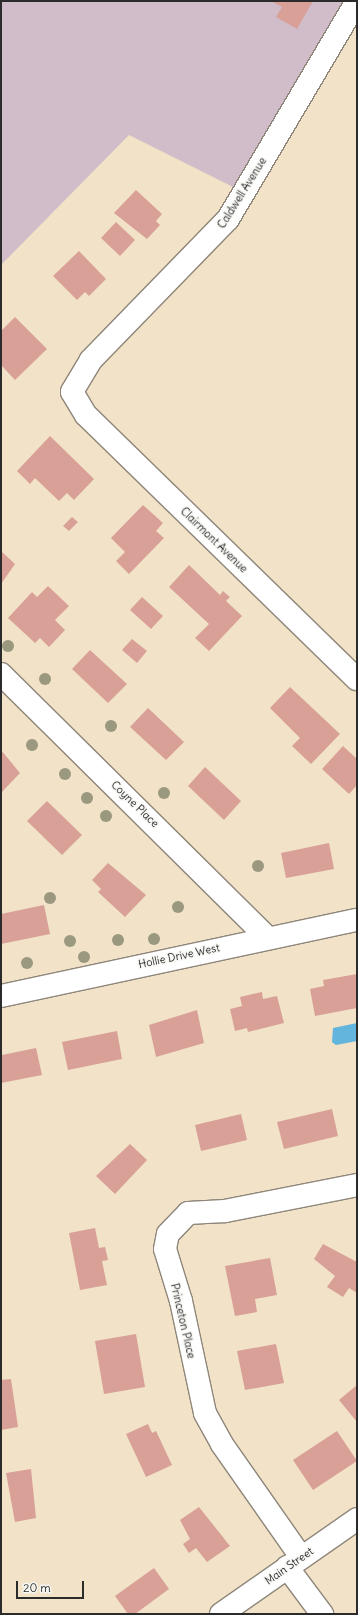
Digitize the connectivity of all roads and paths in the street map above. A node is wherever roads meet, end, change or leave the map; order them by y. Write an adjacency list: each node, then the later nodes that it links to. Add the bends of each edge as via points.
1 (357, 1): 2 (street, Caldwell Avenue, via 228,219 91,360 77,378)
2 (73, 399): 4 (street, Clairmont Avenue)
3 (1, 674): 6 (street, Coyne Place)
4 (357, 679)
5 (357, 920): 6 (street, Hollie Drive West)
6 (267, 937): 7 (street, Hollie Drive West)
7 (1, 996)
8 (357, 1185): 10 (street, Princeton Place, via 225,1211 188,1213 168,1234 165,1249 181,1301 205,1413)
9 (357, 1519): 10 (street, Main Street)
10 (294, 1562): 11 (street, Main Street); 12 (street, Princeton Place)
11 (220, 1614)
12 (322, 1614)

